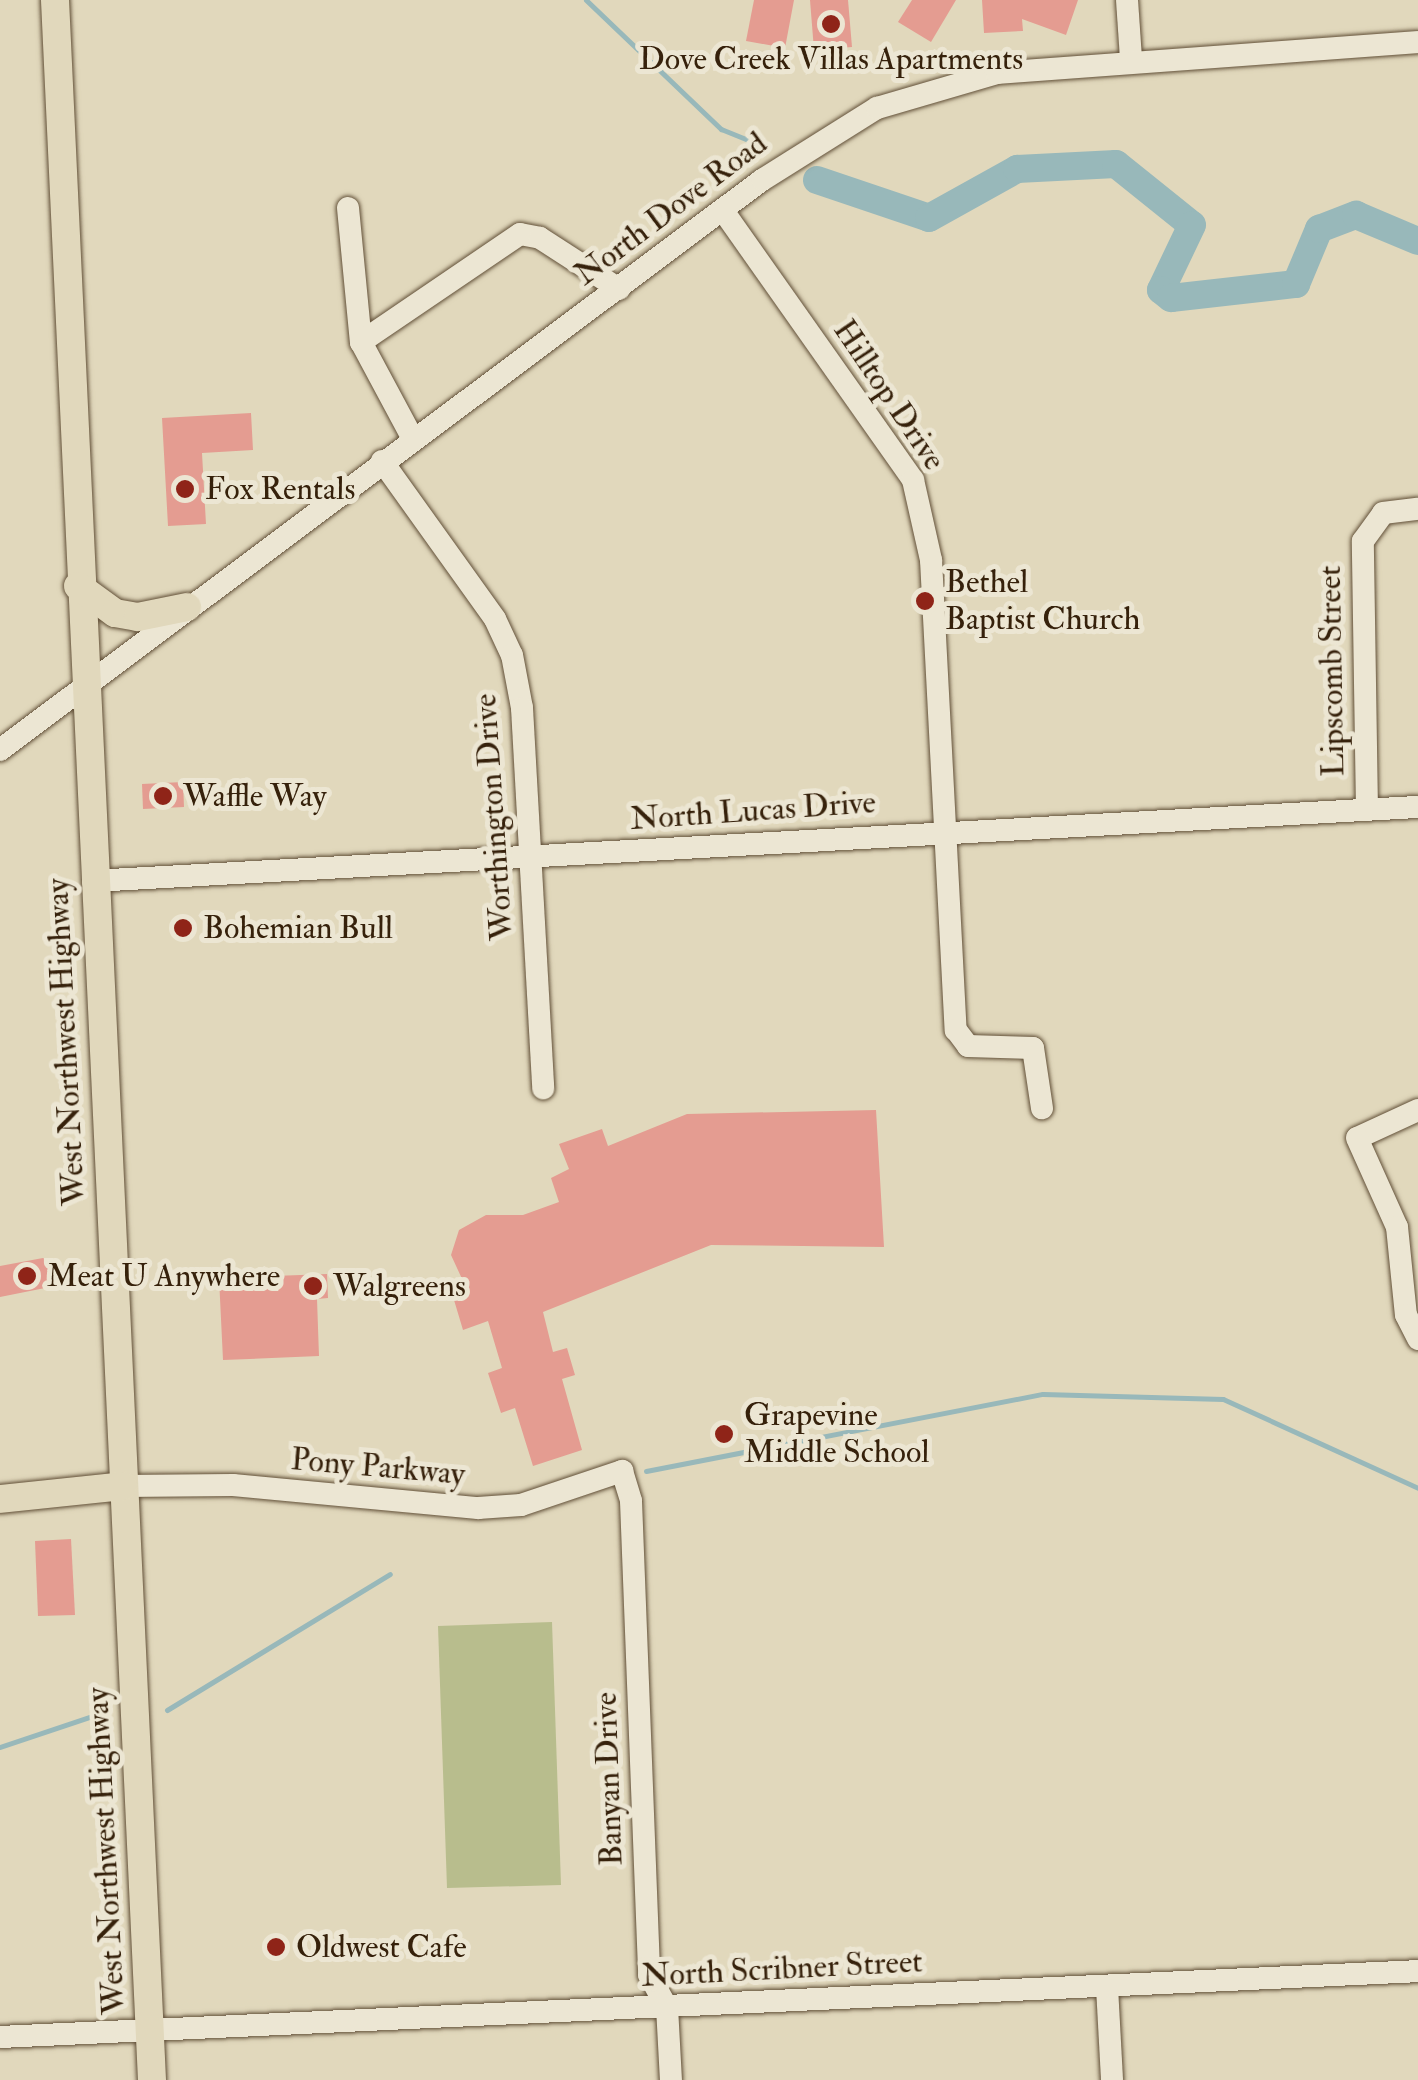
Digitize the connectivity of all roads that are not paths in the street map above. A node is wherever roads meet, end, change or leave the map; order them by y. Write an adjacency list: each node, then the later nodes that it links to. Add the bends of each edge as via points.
1 (54, 0): 12 (main road, West Northwest Highway)
2 (1128, 0): 4 (street)
3 (1418, 42): 4 (street, North Dove Road)
4 (1131, 59): 6 (street, North Dove Road, via 997,73 922,91 823,138)
5 (348, 208): 8 (street)
6 (724, 212): 7 (street, North Dove Road); 18 (street, Hilltop Drive, via 912,480 931,560)
7 (618, 289): 8 (street, via 540,238 520,234); 9 (street, North Dove Road)
8 (361, 342): 9 (street)
9 (413, 439): 10 (street, North Dove Road)
10 (382, 461): 13 (street, North Dove Road); 19 (street, Worthington Drive, via 495,619 512,655)
11 (1418, 509): 17 (street, Lipscomb Street, via 1383,513 1366,532)
12 (78, 586): 13 (main road, via 115,613); 14 (main road, West Northwest Highway)
13 (187, 607): 14 (street, North Dove Road)
14 (76, 694): 15 (street, North Dove Road); 20 (main road, West Northwest Highway)
15 (0, 750)
16 (1418, 807): 17 (street, North Lucas Drive)
17 (1367, 810): 18 (street, North Lucas Drive)
18 (943, 832): 19 (street, North Lucas Drive); 22 (street, Hilltop Drive, via 956,1030 968,1046 1033,1048)
19 (532, 858): 20 (street, North Lucas Drive); 21 (street, Worthington Drive)
20 (93, 882): 26 (main road, West Northwest Highway)
21 (543, 1088)
22 (1042, 1108)
23 (1418, 1110): 24 (street, via 1357,1138 1397,1227 1406,1314)
24 (1418, 1338)
25 (622, 1471): 26 (street, Pony Parkway, via 521,1506 478,1508 233,1485); 30 (street, Banyan Drive, via 631,1502 649,1974)
26 (123, 1486): 27 (main road); 31 (main road, West Northwest Highway)
27 (0, 1499)
28 (1418, 1970): 29 (street, North Scribner Street)
29 (1108, 1987): 30 (street, North Scribner Street); 35 (street)
30 (667, 2007): 31 (street, North Scribner Street); 34 (street, Banyan Drive)
31 (149, 2028): 32 (street, North Scribner Street); 33 (main road, West Northwest Highway)
32 (0, 2037)
33 (152, 2080)
34 (671, 2080)
35 (1112, 2080)

